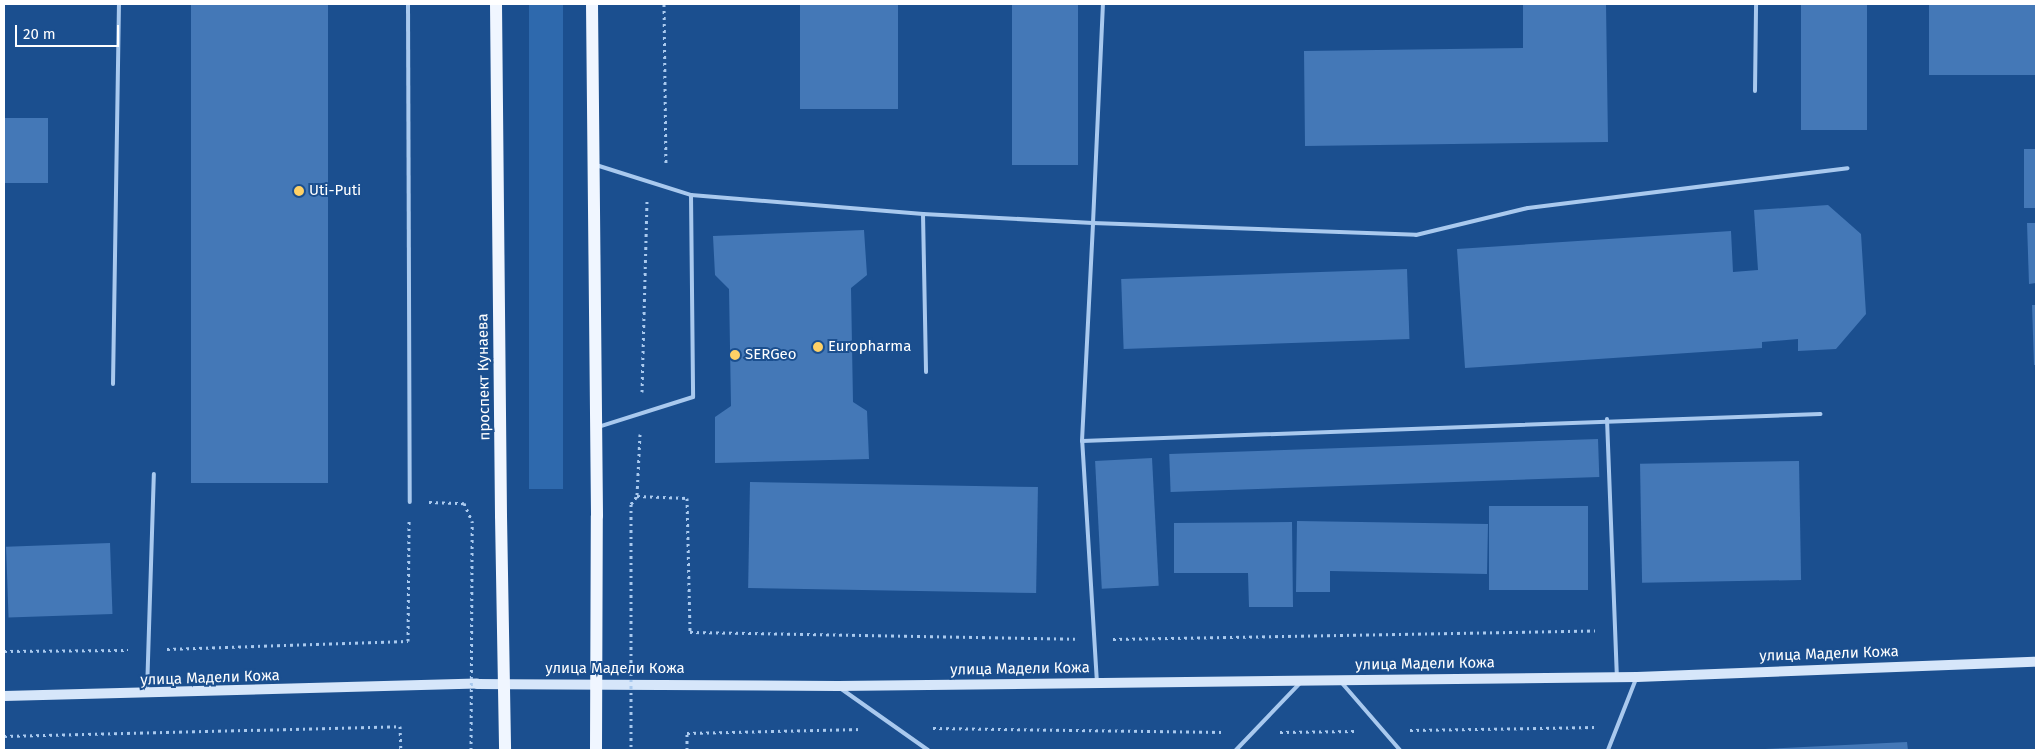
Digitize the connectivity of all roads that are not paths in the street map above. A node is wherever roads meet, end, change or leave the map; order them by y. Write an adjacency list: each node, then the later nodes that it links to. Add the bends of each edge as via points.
1 (119, 4): 14 (lane)
2 (408, 4): 20 (lane)
3 (496, 4): 30 (main road, проспект Кунаева, bridge)
4 (592, 4): 8 (main road)
5 (1103, 4): 12 (lane)
6 (1756, 4): 7 (lane)
7 (1756, 91)
8 (594, 164): 10 (lane); 17 (main road)
9 (1848, 168): 12 (lane, via 1528,208 1416,235)
10 (691, 195): 11 (lane); 17 (lane, via 693,397)
11 (923, 214): 12 (lane); 13 (lane)
12 (1093, 223): 18 (lane)
13 (926, 372)
14 (113, 384)
15 (1821, 414): 16 (lane)
16 (1607, 419): 18 (lane); 22 (lane)
17 (596, 428): 31 (main road, bridge)
18 (1082, 441): 26 (lane)
19 (154, 474): 28 (lane)
20 (410, 502)
21 (2036, 662): 23 (main road, улица Мадели Кожа)
22 (1617, 676): 23 (main road, улица Мадели Кожа); 24 (main road, улица Мадели Кожа)
23 (1637, 677): 35 (lane)
24 (1340, 680): 25 (main road, улица Мадели Кожа); 34 (lane)
25 (1303, 681): 26 (main road, улица Мадели Кожа); 33 (lane)
26 (1097, 683): 27 (main road, улица Мадели Кожа)
27 (838, 686): 28 (main road, улица Мадели Кожа, via 478,684); 32 (lane)
28 (146, 695): 29 (main road, улица Мадели Кожа)
29 (4, 696)
30 (505, 750)
31 (596, 750)
32 (928, 750)
33 (1236, 750)
34 (1400, 750)
35 (1608, 750)

